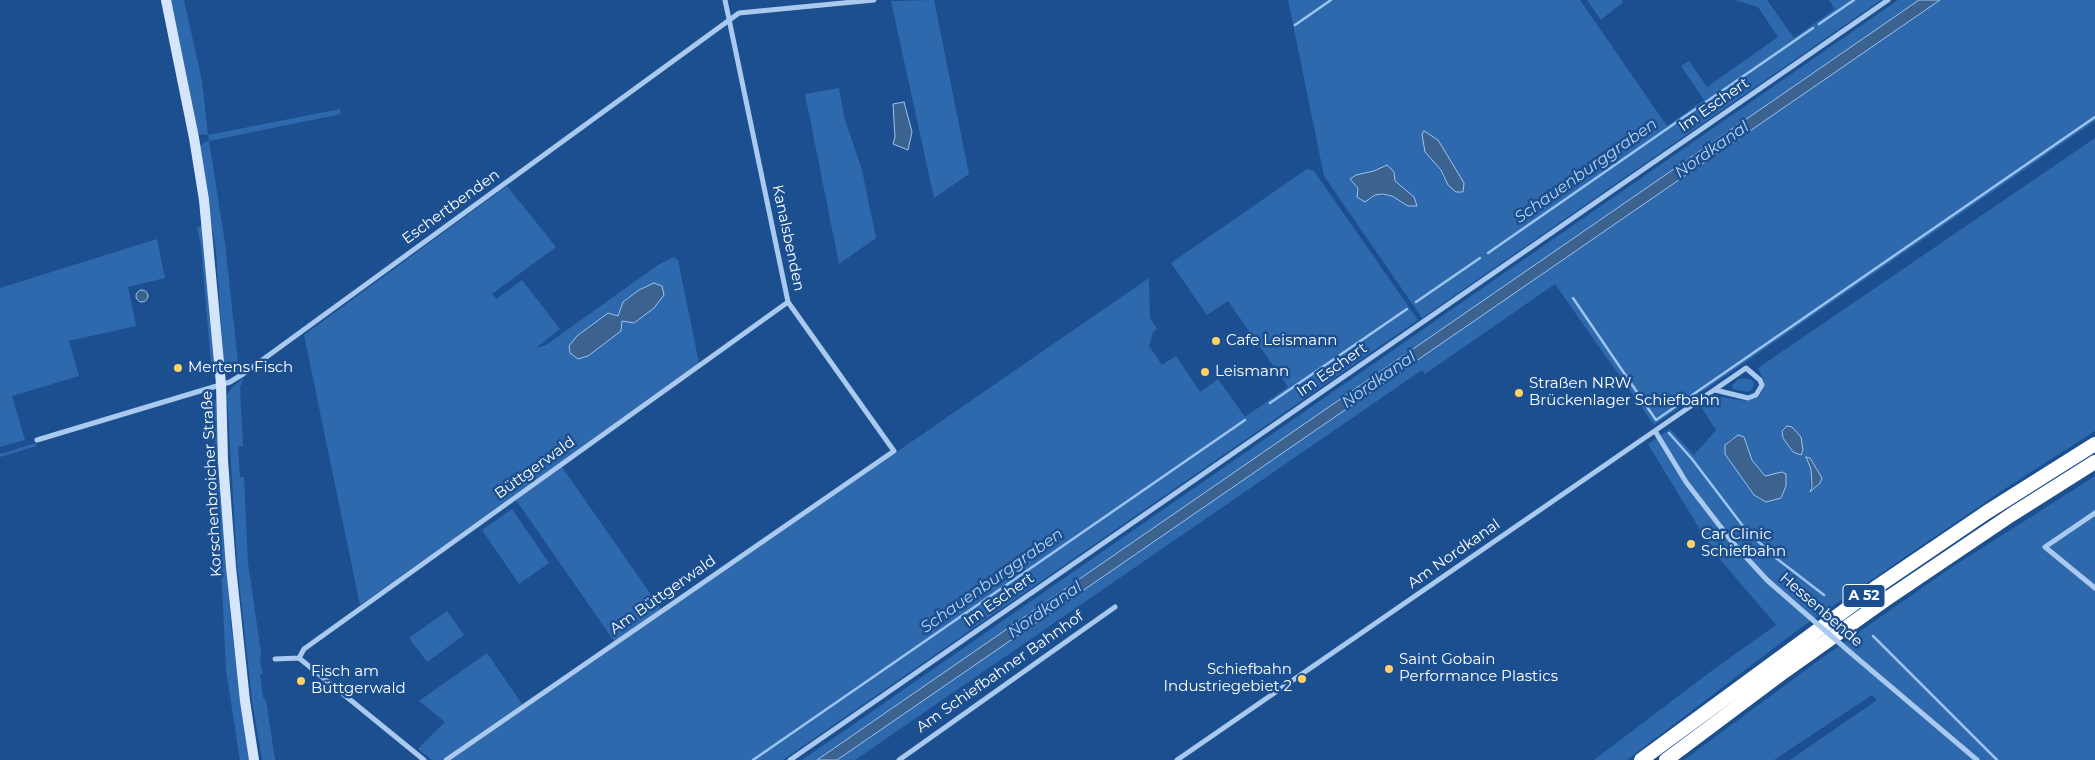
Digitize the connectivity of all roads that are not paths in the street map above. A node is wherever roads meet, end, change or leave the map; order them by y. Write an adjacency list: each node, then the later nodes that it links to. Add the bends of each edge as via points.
1 (166, 0): 7 (main road, Korschenbroicher Straße, via 204,200)
2 (726, 0): 5 (street, Kanalsbenden)
3 (874, 0): 5 (street, Eschertbenden, via 739,13)
4 (1888, 0): 22 (street, Im Eschert)
5 (729, 20): 6 (street, Kanalsbenden); 7 (street, Eschertbenden, via 243,374)
6 (788, 302): 12 (street, Kanalsbenden); 17 (street, Büttgerwald, via 304,649)
7 (221, 384): 10 (street, Eschertbenden); 19 (main road, Korschenbroicher Straße, via 230,567)
8 (1715, 390): 8 (street, Am Nordkanal, via 1748,398 1756,395 1762,385 1746,368); 9 (street, Am Nordkanal)
9 (1655, 431): 24 (street, Am Nordkanal); 27 (street, Hessenbende, bridge, via 1686,482 1733,543 1767,580)
10 (37, 440)
11 (2095, 444): 25 (highway, A 52, via 1878,586)
12 (894, 451): 21 (street, Am Büttgerwald)
13 (2095, 462): 26 (highway, A 52, via 1886,600)
14 (2095, 513): 15 (street, via 2045,547)
15 (2095, 588)
16 (1115, 607): 23 (street, Am Schiefbahner Bahnhof)
17 (300, 658): 18 (street); 20 (street)
18 (275, 659)
19 (254, 760)
20 (424, 760)
21 (446, 760)
22 (790, 760)
23 (899, 760)
24 (1177, 760)
25 (1641, 760)
26 (1666, 760)
27 (1978, 760)

